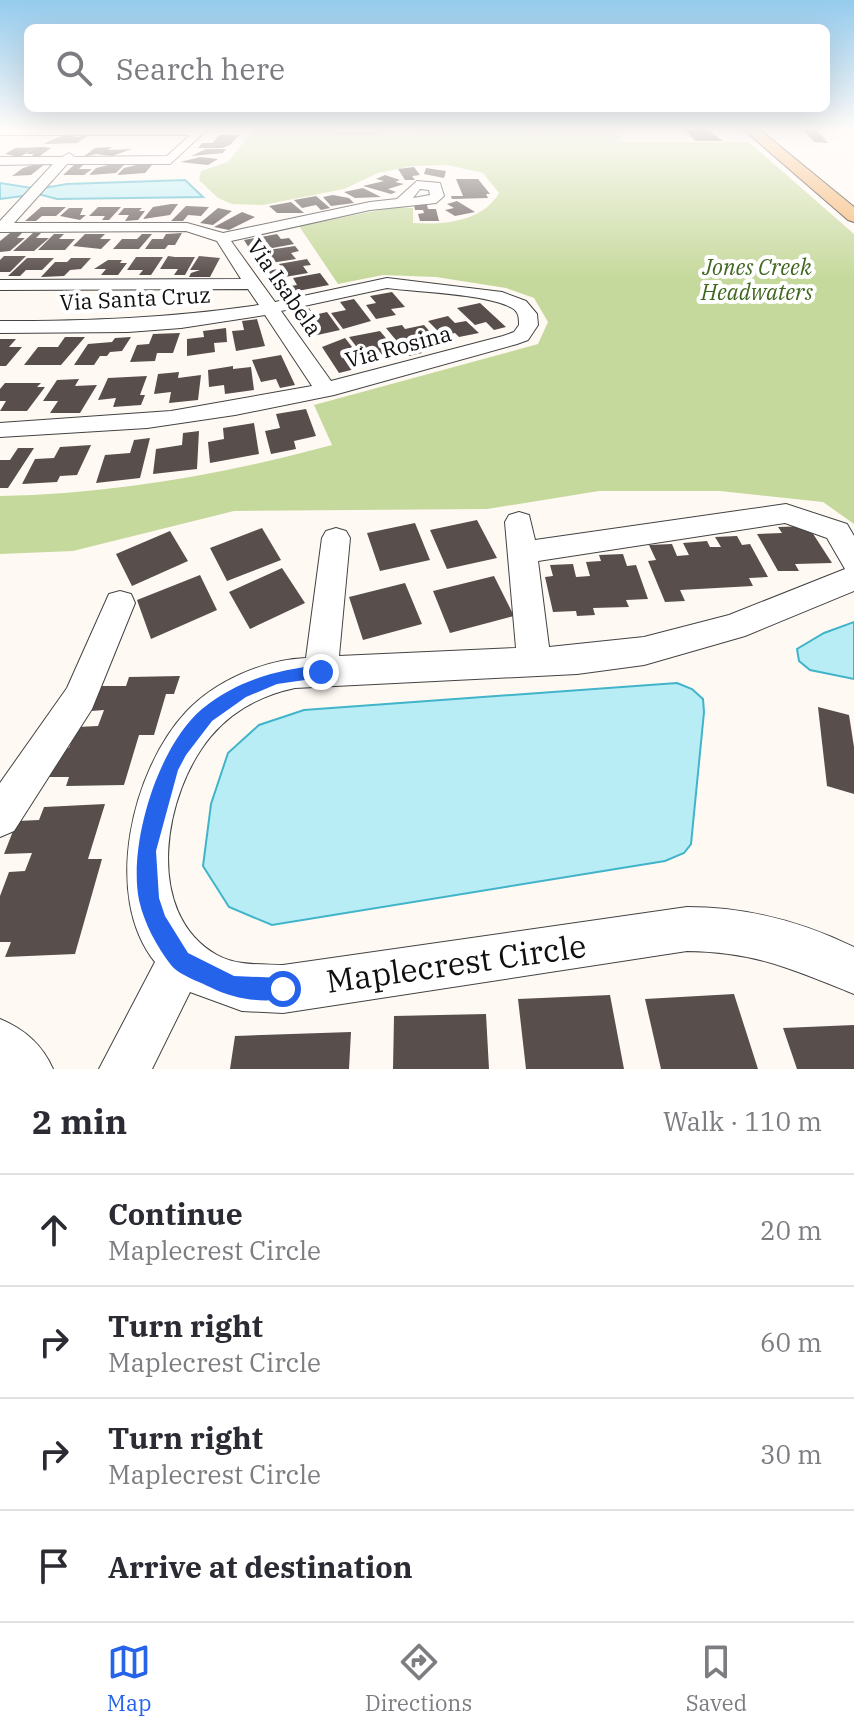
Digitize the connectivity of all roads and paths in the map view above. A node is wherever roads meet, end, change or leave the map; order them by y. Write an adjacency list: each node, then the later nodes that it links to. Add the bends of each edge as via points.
1 (44, 179): 6 (street)
2 (813, 179): 5 (main road)
3 (820, 179): 5 (main road)
4 (403, 201): 7 (street)
5 (853, 210)
6 (0, 228): 7 (street, Via Isabela, via 187,227)
7 (222, 238): 8 (street, Via Isabela)
8 (253, 284): 9 (street, Via Santa Cruz); 10 (street, Via Isabela)
9 (0, 285)
10 (272, 308): 11 (street, Via Santa Cruz, via 128,326); 12 (street, Via Isabela); 12 (street, Via Rosina, via 401,283 496,296 528,314 529,325 521,336)
11 (0, 327)
12 (326, 390): 13 (street, Via Rosina, via 195,415)
13 (0, 430)
14 (519, 522): 16 (street)
15 (336, 538): 21 (street)
16 (522, 553): 17 (street, via 786,513 837,531); 20 (street)
17 (854, 561)
18 (854, 578): 20 (street, via 682,643)
19 (120, 603): 22 (street, via 80,698)
20 (534, 662): 21 (street)
21 (321, 672): 23 (street, via 276,677 223,702 192,731 169,768 151,827 146,875 156,921)
22 (0, 817)
23 (181, 961): 24 (street, Maplecrest Circle, via 233,987 283,989 687,929 729,929 818,952); 27 (street)
24 (854, 971)
25 (0, 1044): 26 (street)
26 (27, 1069)
27 (125, 1069)

